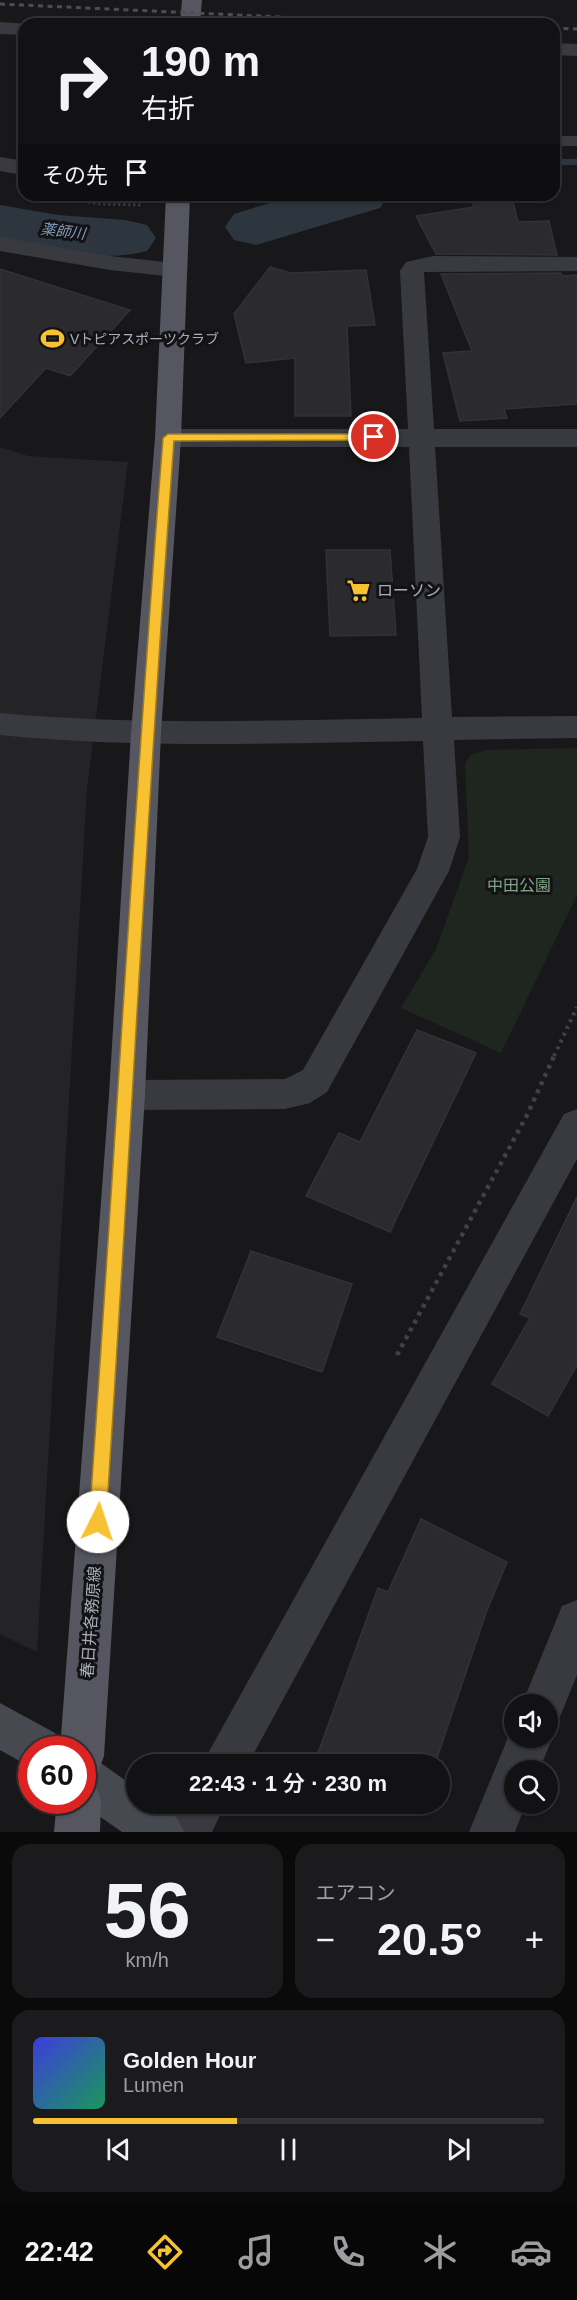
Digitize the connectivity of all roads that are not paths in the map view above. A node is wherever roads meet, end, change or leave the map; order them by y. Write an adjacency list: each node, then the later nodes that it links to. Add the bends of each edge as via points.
1 (192, 0): 2 (main road)
2 (190, 18)
3 (0, 28): 4 (street)
4 (18, 29)
5 (560, 49): 6 (street)
6 (577, 50)
7 (560, 141): 8 (lane)
8 (577, 141)
9 (0, 164): 10 (street)
10 (18, 167)
11 (178, 201): 14 (main road, 春日井各務原線)
12 (0, 244): 14 (street)
13 (577, 264): 15 (street, via 434,262 415,267 411,278)
14 (174, 270): 16 (main road, 春日井各務原線)
15 (420, 437): 16 (street); 17 (street); 19 (street)
16 (168, 438): 21 (main road, 春日井各務原線)
17 (577, 438)
18 (0, 724): 21 (street)
19 (440, 727): 20 (street); 21 (street); 22 (street, via 444,837 433,871 315,1081 285,1094)
20 (577, 727)
21 (146, 733): 22 (main road, 春日井各務原線)
22 (127, 1095): 28 (main road, 春日井各務原線)
23 (577, 1125): 29 (street)
24 (577, 1622): 25 (street)
25 (548, 1694)
26 (0, 1725): 27 (street)
27 (18, 1736)
28 (83, 1736)
29 (230, 1754)
30 (96, 1787): 35 (street)
31 (504, 1802): 37 (street)
32 (79, 1814): 34 (main road)
33 (197, 1814): 36 (street)
34 (77, 1832)
35 (161, 1832)
36 (187, 1832)
37 (492, 1832)

